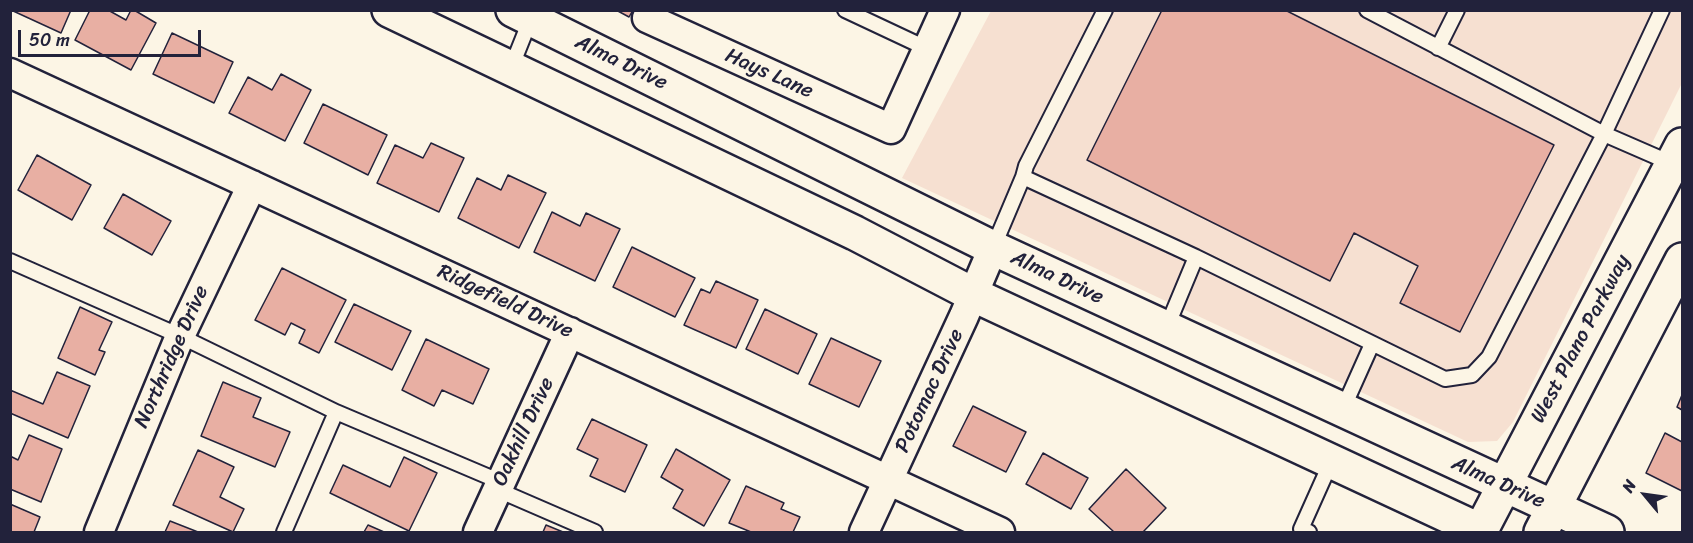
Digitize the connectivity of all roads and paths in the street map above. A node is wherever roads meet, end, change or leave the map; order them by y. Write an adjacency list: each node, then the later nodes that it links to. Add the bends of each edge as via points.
1 (389, 10): 12 (main road)
2 (845, 10): 11 (lane)
3 (945, 10): 11 (street)
4 (1106, 10): 16 (lane)
5 (1367, 10): 10 (lane)
6 (1457, 10): 10 (lane)
7 (1662, 10): 14 (lane)
8 (526, 13): 12 (lane); 18 (main road, Alma Drive)
9 (649, 14): 11 (street, Hays Lane, via 891,129)
10 (1438, 48): 14 (lane)
11 (928, 49)
12 (511, 68): 22 (main road, via 855,233)
13 (10, 73): 17 (street, Ridgefield Drive)
14 (1604, 134): 15 (lane); 26 (lane, via 1506,326 1489,357 1472,375 1445,379)
15 (1679, 159): 31 (main road, West Plano Parkway)
16 (1023, 177): 18 (lane); 19 (lane)
17 (252, 185): 24 (street, Ridgefield Drive); 25 (street, Northridge Drive)
18 (993, 248): 22 (street, Potomac Drive); 23 (main road, Alma Drive)
19 (1196, 257): 23 (lane); 26 (lane)
20 (1683, 260): 33 (main road)
21 (11, 262): 25 (lane)
22 (974, 296): 29 (main road); 30 (street, Potomac Drive)
23 (1166, 329): 27 (main road, Alma Drive)
24 (570, 332): 30 (street, Ridgefield Drive); 32 (street, Oakhill Drive)
25 (180, 336): 28 (lane); 34 (street, Northridge Drive)
26 (1372, 344): 27 (lane)
27 (1342, 411): 31 (main road, Alma Drive)
28 (336, 412): 32 (lane); 35 (lane)
29 (1331, 462): 40 (lane, via 1301,529); 41 (main road)
30 (888, 480): 38 (street, Potomac Drive); 39 (street, Ridgefield Drive)
31 (1504, 485): 33 (main road, Alma Drive); 41 (main road, West Plano Parkway)
32 (500, 486): 36 (street, Oakhill Drive); 37 (lane)
33 (1547, 520): 42 (main road, Alma Drive)
34 (99, 532)
35 (284, 532)
36 (478, 532)
37 (595, 532)
38 (864, 532)
39 (1000, 532)
40 (1309, 532)
41 (1481, 532)
42 (1607, 532)

